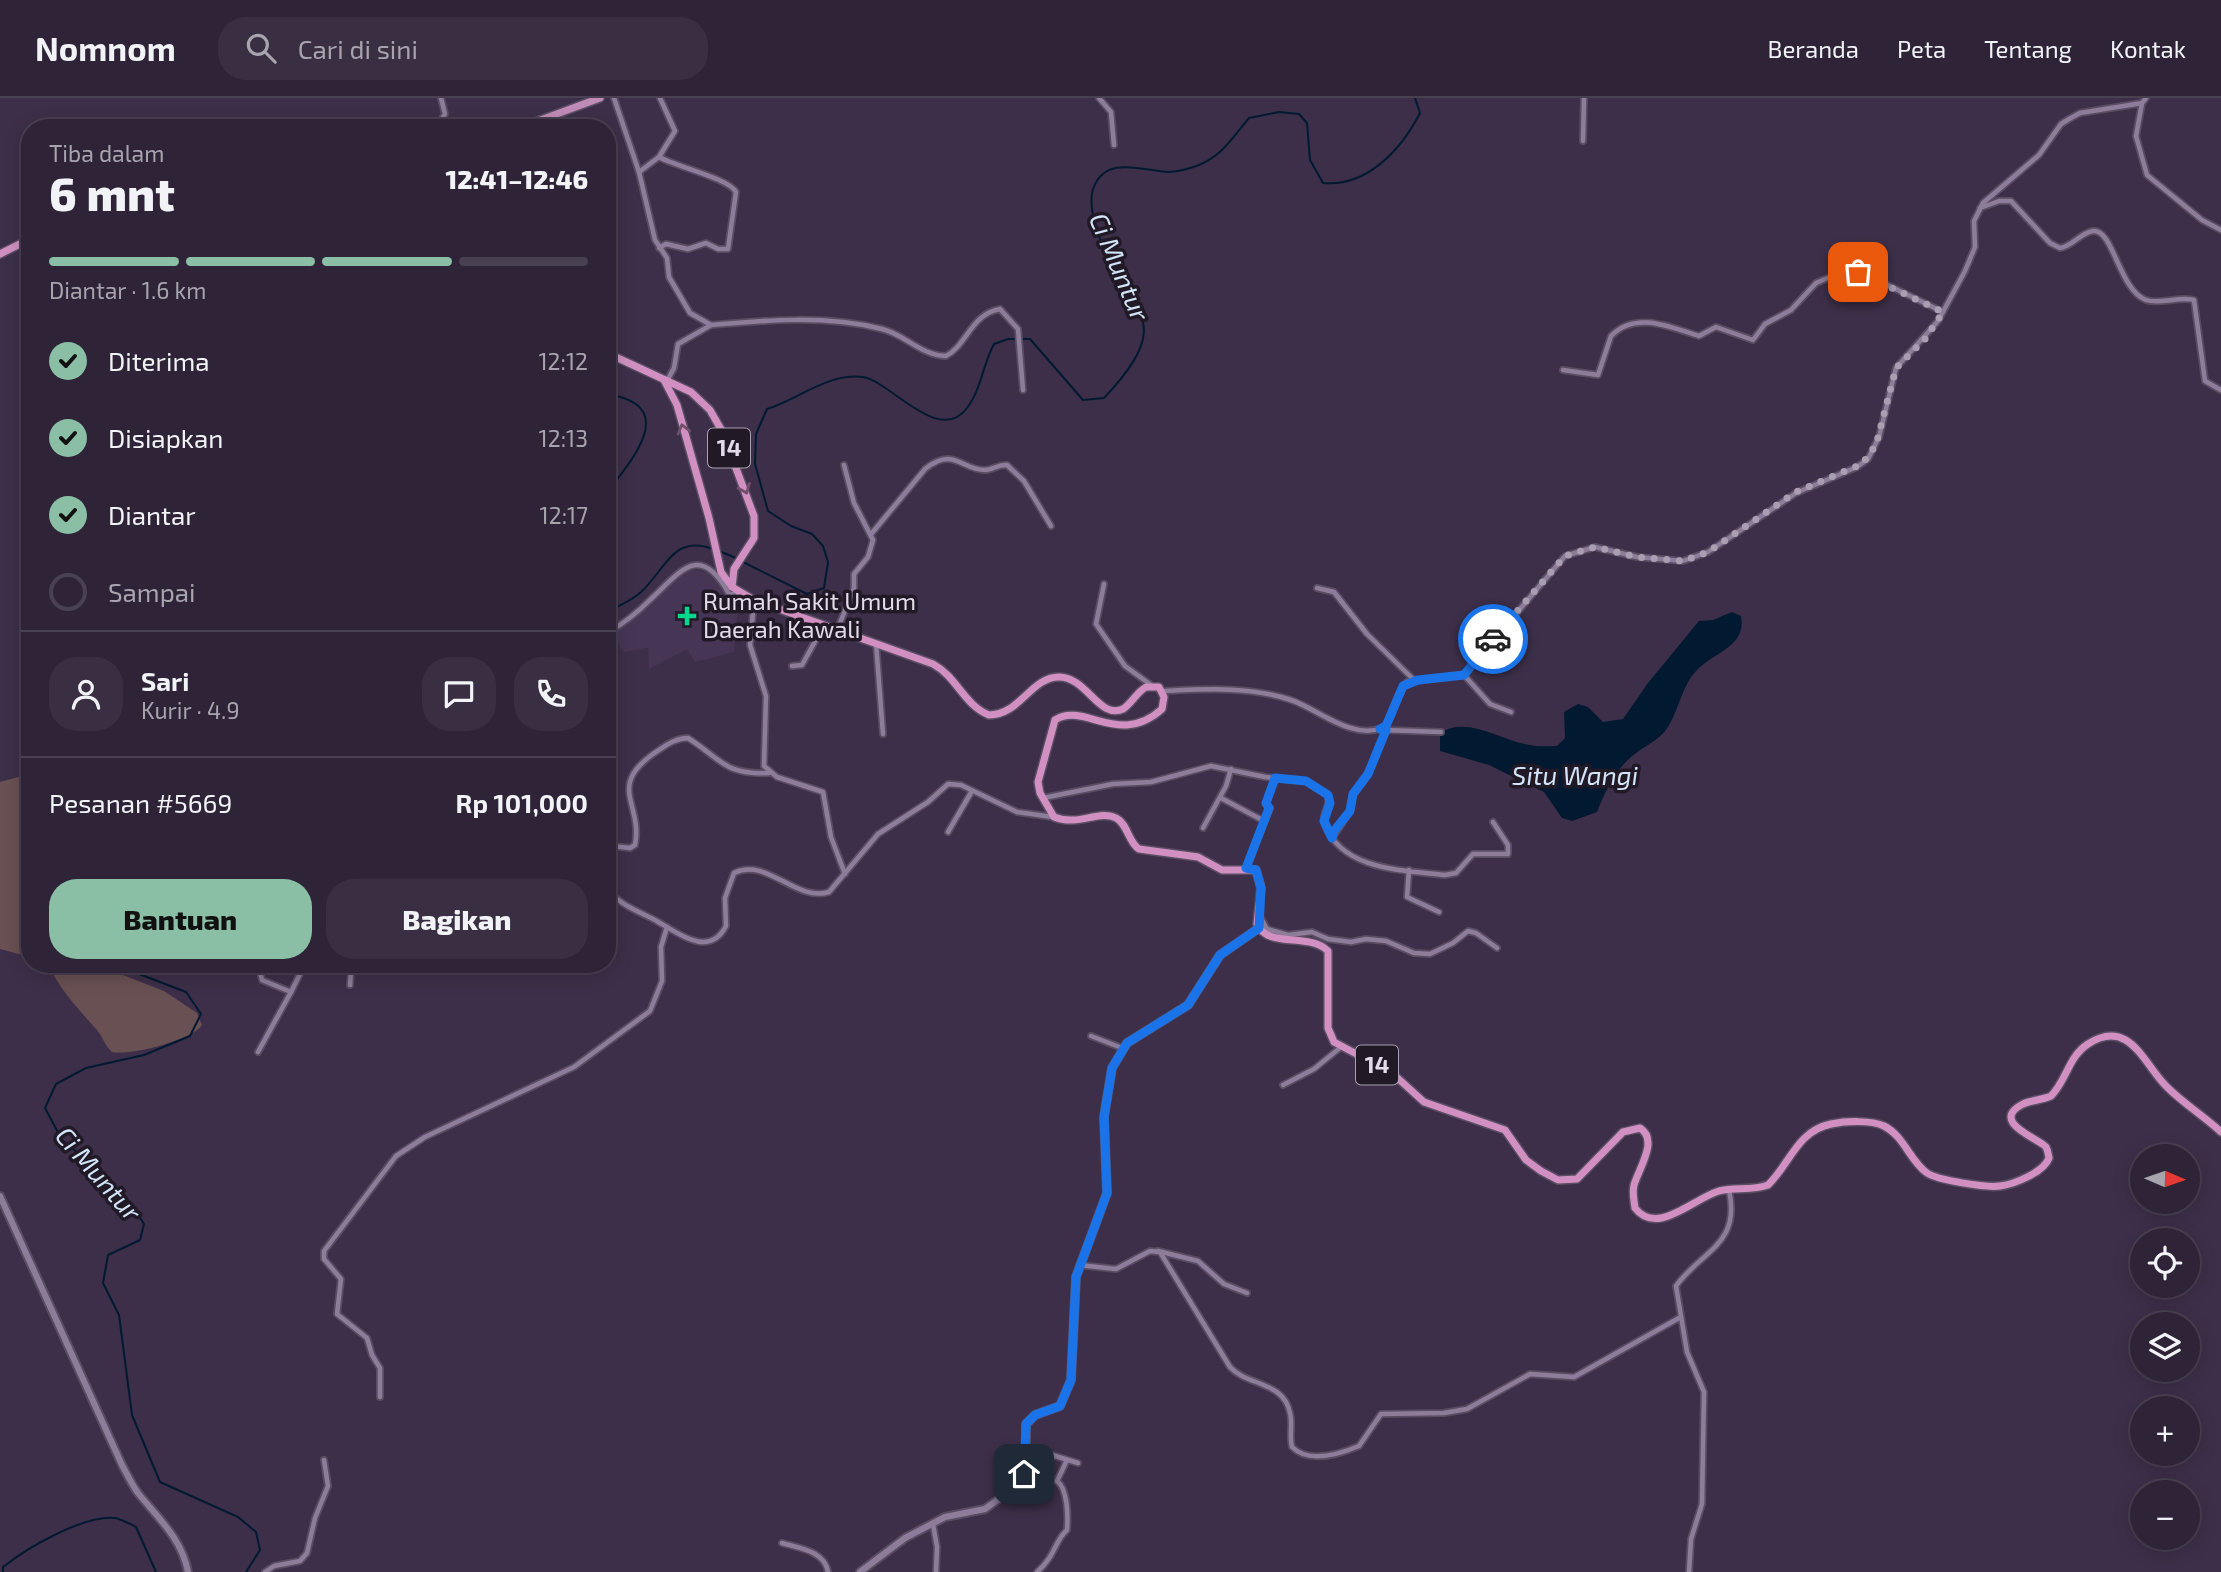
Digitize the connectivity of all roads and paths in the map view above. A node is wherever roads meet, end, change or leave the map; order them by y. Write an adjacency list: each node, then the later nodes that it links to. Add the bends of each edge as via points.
1 (441, 98): 9 (street)
2 (600, 98): 10 (main road)
3 (614, 98): 14 (street)
4 (660, 98): 13 (street, via 675,129)
5 (1098, 98): 12 (street, via 1111,112)
6 (1584, 98): 11 (street)
7 (2146, 98): 8 (street)
8 (2142, 103): 15 (street, via 2080,113 2064,121 2039,155); 16 (street, via 2136,135 2147,175)
9 (442, 119)
10 (543, 119)
11 (1583, 141)
12 (1114, 145)
13 (659, 158): 14 (street); 18 (street, via 722,181 736,192 728,249 707,243 690,249 666,244)
14 (639, 172): 18 (street)
15 (1979, 209): 20 (street, via 1974,252); 26 (street, via 2011,201 2060,248 2092,231 2101,232 2108,238 2119,272 2143,299 2194,300 2205,381)
16 (2221, 230)
17 (21, 244): 19 (highway)
18 (659, 248): 21 (street, via 690,313)
19 (0, 254)
20 (1943, 312): 23 (street, via 1865,274 1844,271 1816,282 1791,310 1768,322 1752,340 1716,327 1699,336 1667,323 1634,324 1613,333 1598,375); 40 (street, via 1925,339 1896,368 1876,445 1862,464 1796,492 1708,552 1683,561 1595,547 1565,556)
21 (710, 325): 24 (street, via 678,344 674,368); 25 (street, via 785,319 875,328 942,356 954,350 972,324 997,309 1006,312 1018,332)
22 (616, 357): 24 (highway, 14)
23 (1563, 370)
24 (665, 381): 31 (highway, 14, one-way to 24, via 718,564 677,405); 31 (highway, 14, one-way to 31, via 697,397 710,410 754,516 752,541 736,565)
25 (1023, 390)
26 (2221, 390)
27 (845, 465): 29 (street, via 854,503)
28 (1051, 526): 29 (street, via 1024,481 1007,465 984,470 953,459 925,469)
29 (872, 533): 37 (street, via 872,549 854,574)
30 (1104, 584): 42 (street, via 1096,623 1125,666)
31 (732, 587): 33 (highway, 14)
32 (1317, 588): 41 (street, via 1334,592 1367,634)
33 (742, 594): 34 (highway, 14); 36 (street, via 729,594 709,568 687,567)
34 (754, 600): 35 (highway, 14); 49 (street, via 750,645 766,696 763,758)
35 (824, 624): 37 (highway, 14); 39 (street, via 802,665)
36 (616, 626)
37 (838, 628): 38 (highway, 14)
38 (876, 642): 42 (highway, 14, via 942,669 975,707 989,715 1012,709 1053,678 1074,680 1086,687 1101,707 1113,711); 47 (street)
39 (792, 666)
40 (1464, 675): 41 (street); 44 (street, via 1485,700)
41 (1414, 680): 45 (street, via 1403,686)
42 (1153, 686): 43 (highway)
43 (1162, 691): 45 (street, via 1266,692 1349,728); 53 (highway, via 1162,709 1139,722 1115,726 1070,715 1055,720 1040,774)
44 (1511, 712)
45 (1383, 730): 46 (street); 59 (street, via 1368,774)
46 (1441, 732)
47 (883, 734)
48 (1231, 769): 50 (street); 52 (street); 53 (street, via 1204,767 1147,783 1113,784)
49 (769, 772): 60 (street, via 735,770 717,762 688,738 673,741 631,774 636,840 634,847); 63 (street, via 823,792 831,837)
50 (1275, 778): 55 (street); 59 (street, via 1306,781 1328,795 1324,821)
51 (972, 791): 54 (street, via 1017,812); 58 (street); 63 (street, via 948,784 878,834)
52 (1221, 797): 55 (street); 57 (street)
53 (1042, 799): 54 (highway)
54 (1054, 817): 61 (highway, via 1075,822 1110,816 1121,821 1139,849 1198,857 1222,870)
55 (1264, 821): 61 (street)
56 (1493, 822): 62 (street, via 1509,849 1505,855 1473,853 1451,874)
57 (1203, 828)
58 (948, 832)
59 (1332, 838): 62 (street, via 1364,862)
60 (616, 846)
61 (1246, 868): 66 (highway, via 1256,870 1261,879)
62 (1409, 870): 65 (street, via 1407,897)
63 (845, 874): 67 (street, via 829,892 818,894 755,870 741,870 728,883 726,926 719,935 690,941)
64 (616, 898): 67 (street)
65 (1439, 912)
66 (1258, 913): 68 (highway); 69 (street, via 1267,929 1285,934 1310,932 1330,939 1379,940 1414,953 1430,954 1471,931)
67 (667, 927): 87 (street, via 661,947 662,981 650,1011 574,1068 425,1137 396,1156 324,1251 324,1259 341,1279 340,1318 367,1338 380,1368)
68 (1259, 928): 76 (highway, 14, via 1273,937 1312,941 1328,951 1328,1028); 77 (main road, via 1220,955 1188,1005)
69 (1497, 948)
70 (260, 973): 74 (street, via 262,980)
71 (300, 973): 74 (street)
72 (351, 973): 73 (street)
73 (350, 985)
74 (291, 992): 78 (street)
75 (1091, 1036): 77 (street)
76 (1340, 1047): 79 (street, via 1314,1069); 81 (highway, 14, via 1392,1073 1415,1097 1432,1106 1497,1125 1533,1167 1558,1180 1583,1176 1623,1132 1646,1131 1649,1141 1633,1196 1635,1208 1644,1216 1667,1217)
77 (1122, 1048): 84 (main road, via 1106,1092 1107,1193)
78 (258, 1052)
79 (1283, 1085)
80 (2221, 1132): 81 (highway, 14, via 2164,1084 2135,1046 2120,1037 2104,1037 2077,1053 2051,1096 2025,1103 2015,1112 2017,1130 2043,1143 2049,1158 2043,1167 2009,1184 1993,1187 1935,1177 1882,1125 1845,1122 1823,1126 1799,1142 1768,1185)
81 (1729, 1190): 86 (street, via 1733,1211 1728,1230 1676,1286)
82 (0, 1196): 94 (main road, via 121,1465 181,1549)
83 (1157, 1251): 84 (street, via 1116,1269); 85 (street, via 1198,1261 1224,1284); 86 (street, via 1230,1367 1240,1376 1270,1387 1290,1412 1292,1447 1314,1456 1359,1446 1381,1414 1467,1409 1530,1374 1574,1377)
84 (1079, 1265): 88 (main road, via 1070,1389 1060,1406 1028,1420)
85 (1247, 1293)
86 (1679, 1318): 100 (street, via 1703,1392 1702,1504 1691,1539)
87 (380, 1397)
88 (1026, 1447): 90 (street); 92 (main road, via 1024,1474 1015,1487 985,1509)
89 (324, 1460): 95 (street, via 328,1486 314,1518 307,1553 300,1561)
90 (1067, 1460): 91 (street); 99 (street, via 1057,1480 1066,1504 1067,1530)
91 (1078, 1463)
92 (933, 1524): 97 (main road, via 905,1538); 98 (street)
93 (782, 1543): 96 (street, via 818,1556)
94 (188, 1572)
95 (265, 1572)
96 (828, 1572)
97 (860, 1572)
98 (936, 1572)
99 (1037, 1572)
100 (1689, 1572)

